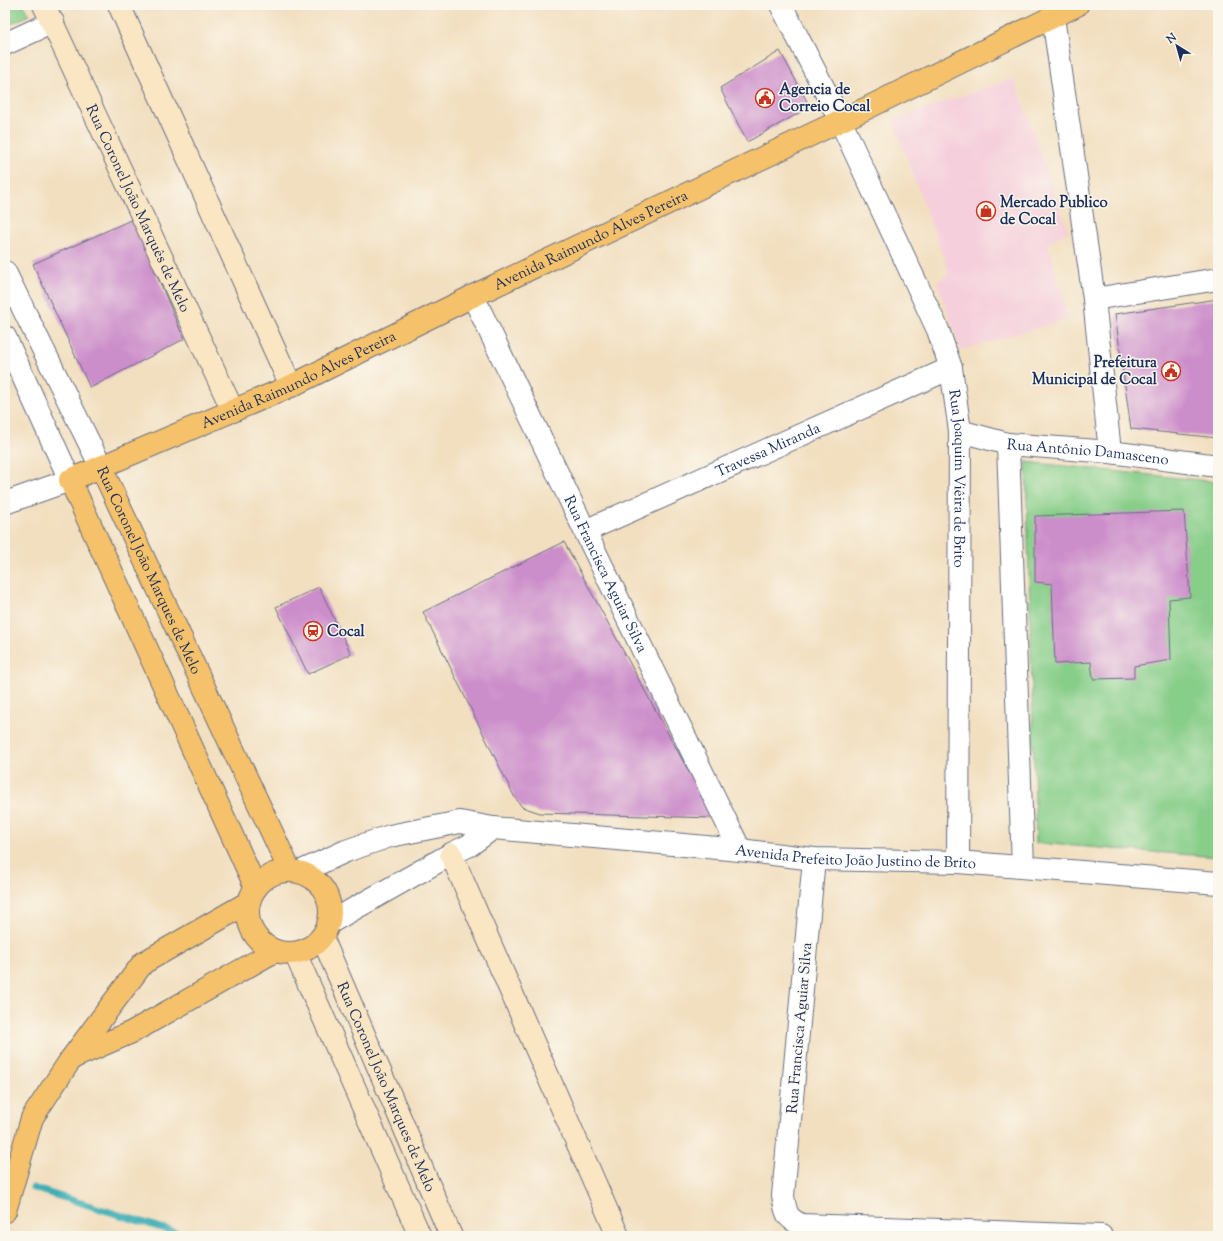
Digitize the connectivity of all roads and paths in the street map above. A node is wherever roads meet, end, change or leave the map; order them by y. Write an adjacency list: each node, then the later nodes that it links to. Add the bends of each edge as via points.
1 (119, 5): 14 (main road)
2 (781, 5): 7 (street, Rua Joaquim Viêira de Brito)
3 (1077, 5): 5 (highway, Avenida Raimundo Alves Pereira)
4 (48, 14): 6 (street); 15 (main road, Rua Coronel João Marquês de Melo)
5 (1053, 17): 7 (highway, Avenida Raimundo Alves Pereira); 11 (street)
6 (5, 44)
7 (840, 120): 10 (highway, Avenida Raimundo Alves Pereira); 13 (street, Rua Joaquim Viêira de Brito, via 938,330)
8 (5, 272): 20 (street, Rua Coronel João Marques de Melo)
9 (1218, 279): 11 (street)
10 (473, 296): 14 (highway, Avenida Raimundo Alves Pereira); 23 (street, Rua Francisca Aguiar Silva)
11 (1094, 299): 18 (street)
12 (5, 337): 21 (street)
13 (951, 368): 16 (street, Rua Joaquim Viêira de Brito); 23 (street, Travessa Miranda)
14 (291, 386): 15 (highway, Avenida Raimundo Alves Pereira)
15 (233, 411): 20 (highway, Avenida Raimundo Alves Pereira)
16 (960, 432): 17 (street, Rua Antônio Damasceno); 28 (street, Rua Joaquim Viêira de Brito)
17 (1008, 444): 18 (street, Rua Antônio Damasceno); 29 (street)
18 (1110, 452): 19 (street, Rua Antônio Damasceno)
19 (1218, 466)
20 (101, 467): 21 (highway, Avenida Raimundo Alves Pereira); 30 (highway, Rua Coronel João Marques de Melo)
21 (70, 480): 22 (street); 32 (highway)
22 (5, 502)
23 (585, 531): 25 (street, Rua Francisca Aguiar Silva)
24 (494, 828): 25 (street, Avenida Prefeito João Justino de Brito); 26 (street); 30 (street, Avenida Prefeito João Justino de Brito, via 460,822 390,836)
25 (740, 850): 27 (street, Avenida Prefeito João Justino de Brito)
26 (451, 854): 33 (street); 39 (main road)
27 (814, 859): 28 (street, Avenida Prefeito João Justino de Brito); 40 (street, Rua Francisca Aguiar Silva, via 783,1196 786,1212 792,1220 802,1225)
28 (958, 862): 29 (street, Avenida Prefeito João Justino de Brito)
29 (1023, 867): 31 (street, Avenida Prefeito João Justino de Brito)
30 (295, 872): 32 (highway, via 271,875); 33 (highway, via 315,879 325,892 330,907)
31 (1218, 883)
32 (253, 895): 34 (highway, via 248,917 253,932 262,943); 35 (highway, via 143,963)
33 (326, 930): 34 (highway, via 310,948); 38 (main road, Rua Coronel João Marques de Melo)
34 (285, 952): 35 (highway, via 132,1032); 37 (main road, Rua Coronel João Marques de Melo)
35 (70, 1059): 36 (highway, via 32,1118)
36 (5, 1210)
37 (420, 1236)
38 (451, 1236)
39 (618, 1236)
40 (1101, 1236)

